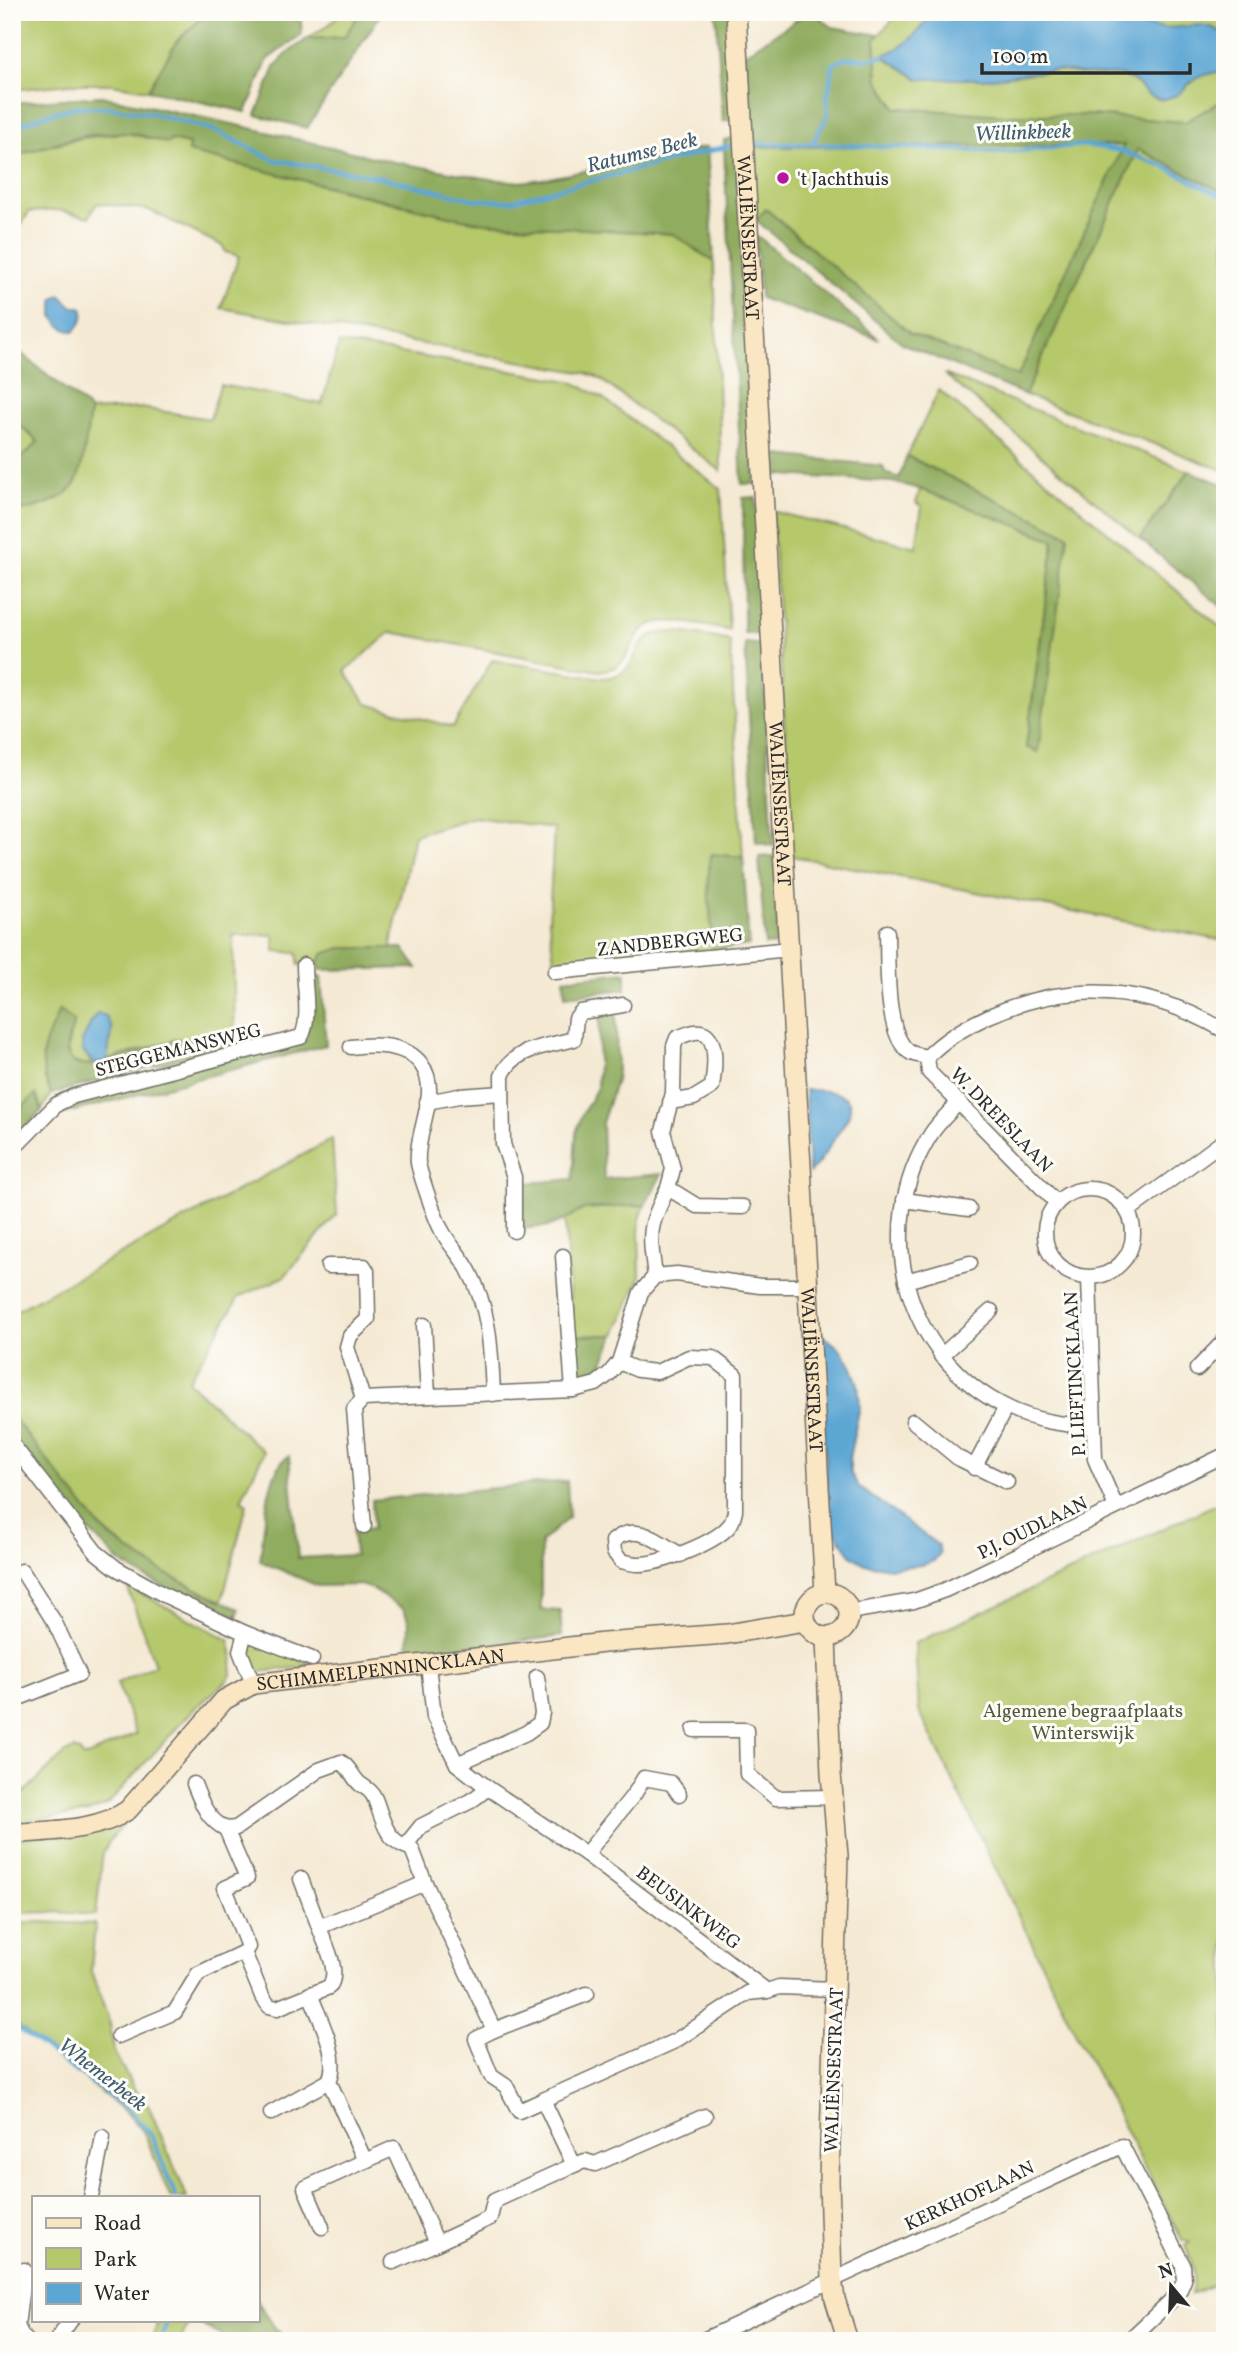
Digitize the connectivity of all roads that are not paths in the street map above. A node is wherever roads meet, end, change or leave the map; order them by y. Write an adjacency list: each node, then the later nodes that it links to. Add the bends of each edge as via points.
1 (736, 12): 3 (street, WALIËNSESTRAAT)
2 (887, 932): 9 (street, W. DREESLAAN, via 895,1033 910,1052)
3 (790, 949): 5 (street, ZANDBERGWEG); 29 (street, WALIËNSESTRAAT)
4 (304, 965): 15 (street, STEGGEMANSWEG, via 307,1020 301,1037 74,1096 57,1104)
5 (555, 972)
6 (623, 1005): 10 (street, via 581,1012 574,1039 516,1056 505,1068)
7 (1225, 1031): 9 (street, W. DREESLAAN, via 1158,1001 1118,994 1059,994 976,1022)
8 (351, 1047): 11 (street, via 376,1043 404,1051 420,1062 429,1081)
9 (927, 1057): 13 (street, W. DREESLAAN, via 929,1072)
10 (502, 1093): 11 (street); 22 (street, via 503,1144 514,1177)
11 (427, 1102): 37 (street, via 418,1164 441,1230 468,1269 488,1317)
12 (670, 1102): 12 (street, via 694,1098 712,1087 716,1064 704,1033 677,1038); 16 (street, via 663,1131 673,1169)
13 (959, 1102): 17 (street, via 931,1133); 18 (street, W. DREESLAAN)
14 (1225, 1140): 21 (street)
15 (12, 1150)
16 (668, 1188): 19 (street, via 697,1206); 26 (street, via 652,1221)
17 (904, 1200): 20 (street); 28 (street, via 901,1247)
18 (1057, 1203): 21 (street, via 1086,1189 1117,1198); 27 (street, P. LIEFTINCKLAAN, via 1045,1234 1049,1251 1058,1265)
19 (743, 1207)
20 (969, 1209)
21 (1128, 1211): 27 (street, P. LIEFTINCKLAAN, via 1132,1247 1122,1263 1107,1274)
22 (514, 1231)
23 (563, 1256): 36 (street)
24 (971, 1263): 28 (street)
25 (328, 1266): 39 (street, via 364,1266 367,1271 368,1319 347,1347)
26 (654, 1276): 29 (street); 34 (street, via 642,1292)
27 (1089, 1278): 42 (street, P. LIEFTINCKLAAN)
28 (905, 1281): 33 (street, via 914,1309)
29 (808, 1286): 51 (street, WALIËNSESTRAAT)
30 (991, 1311): 33 (street)
31 (424, 1325): 38 (street)
32 (1225, 1340): 35 (street)
33 (941, 1356): 40 (street)
34 (619, 1362): 36 (street, via 596,1384); 49 (street, via 657,1372 689,1357 713,1358 735,1375 736,1511 730,1526 719,1535)
35 (1197, 1369)
36 (573, 1390): 37 (street)
37 (493, 1394): 38 (street)
38 (428, 1396): 39 (street)
39 (363, 1399): 48 (street, via 354,1409)
40 (1006, 1407): 42 (street, via 1063,1425); 45 (street)
41 (913, 1422): 45 (street)
42 (1094, 1426): 47 (street, P. LIEFTINCKLAAN, via 1096,1459)
43 (12, 1444): 54 (street, via 96,1552 166,1596)
44 (1225, 1455): 47 (street, P.J. OUDLAAN)
45 (974, 1468): 46 (street)
46 (1007, 1482)
47 (1116, 1507): 52 (street, P.J. OUDLAAN, via 945,1590 914,1601)
48 (364, 1526)
49 (680, 1555)
50 (22, 1571): 60 (street, via 55,1623 79,1674)
51 (825, 1593): 52 (street, via 841,1598); 53 (street, via 811,1600)
52 (849, 1612): 55 (street, via 840,1633)
53 (805, 1621): 55 (street, via 817,1635); 57 (street, SCHIMMELPENNINCKLAAN, via 727,1634 604,1643)
54 (245, 1633): 56 (street); 59 (street, via 240,1651)
55 (826, 1637): 66 (street, WALIËNSESTRAAT)
56 (312, 1659)
57 (428, 1665): 59 (street, SCHIMMELPENNINCKLAAN); 62 (street, via 434,1717)
58 (537, 1677): 62 (street, via 540,1723)
59 (253, 1684): 68 (street, SCHIMMELPENNINCKLAAN, via 224,1700 117,1817 96,1825)
60 (15, 1700)
61 (694, 1730): 66 (street, via 746,1730 747,1774 776,1798)
62 (457, 1764): 64 (street, BEUSINKWEG)
63 (194, 1784): 67 (street, via 205,1812)
64 (488, 1788): 69 (street, via 421,1826); 70 (street, BEUSINKWEG)
65 (679, 1794): 70 (street, via 671,1783 644,1778)
66 (833, 1797): 75 (street, WALIËNSESTRAAT, via 838,1855)
67 (226, 1829): 69 (street, via 236,1828 319,1770 341,1762 368,1787 384,1826); 74 (street, via 247,1878 225,1888 248,1947)
68 (12, 1834)
69 (405, 1846): 72 (street, via 412,1849)
70 (586, 1854): 76 (street, BEUSINKWEG)
71 (301, 1879): 73 (street)
72 (425, 1883): 73 (street); 79 (street)
73 (319, 1927): 77 (street, via 334,1981)
74 (244, 1952): 77 (street, via 269,2006 277,2008); 80 (street, via 198,1974 176,2012)
75 (835, 1989): 76 (street, via 779,1987); 93 (street, WALIËNSESTRAAT, via 829,2180)
76 (767, 1991): 82 (street, via 748,1993 675,2041)
77 (310, 1994): 81 (street, via 334,2059)
78 (587, 1994): 79 (street)
79 (494, 2030): 82 (street, via 476,2039 492,2076 506,2086 519,2111)
80 (118, 2036)
81 (329, 2081): 83 (street); 86 (street)
82 (543, 2100): 87 (street)
83 (271, 2113)
84 (705, 2116): 87 (street, via 595,2164)
85 (103, 2137): 88 (street)
86 (365, 2161): 89 (street, via 305,2188); 90 (street, via 394,2148)
87 (574, 2165): 90 (street, via 494,2201 490,2218)
88 (91, 2196)
89 (322, 2227)
90 (437, 2243): 91 (street)
91 (393, 2262)
92 (23, 2270): 95 (street, via 17,2326)
93 (832, 2279): 97 (street, KERKHOFLAAN); 98 (street, WALIËNSESTRAAT); 99 (street, KERKHOFLAAN, via 1122,2146 1183,2265 1184,2280 1178,2294)
94 (70, 2322): 96 (street)
95 (27, 2341)
96 (56, 2341)
97 (701, 2341)
98 (848, 2341)
99 (1128, 2341)

